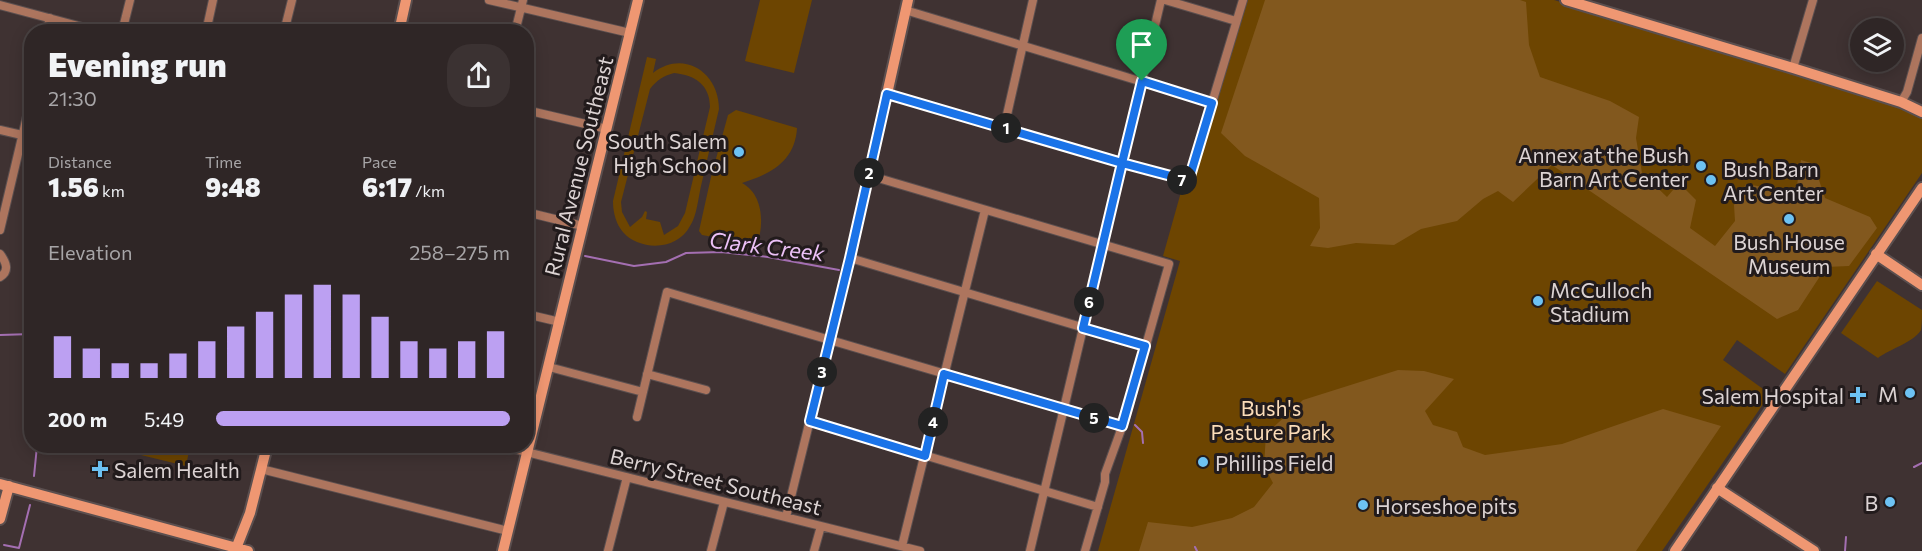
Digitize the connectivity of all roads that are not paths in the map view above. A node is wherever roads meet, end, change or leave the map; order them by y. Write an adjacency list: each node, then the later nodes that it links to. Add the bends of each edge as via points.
1 (130, 0): 19 (street)
2 (213, 0): 20 (street)
3 (292, 0): 21 (street)
4 (406, 0): 22 (street)
5 (489, 0): 12 (street)
6 (638, 0): 24 (street, Rural Avenue Southeast)
7 (1033, 0): 26 (street)
8 (1163, 0): 16 (street); 28 (street)
9 (1243, 0): 16 (street)
10 (1814, 0): 27 (street)
11 (1571, 1): 27 (street)
12 (522, 4): 23 (street); 24 (street)
13 (906, 5): 26 (street); 29 (street)
14 (0, 6): 15 (street)
15 (50, 18): 17 (street); 18 (street)
16 (1236, 21): 31 (street)
17 (48, 24)
18 (72, 24)
19 (124, 24)
20 (208, 24)
21 (286, 24)
22 (401, 24)
23 (517, 24)
24 (630, 33): 36 (street, Rural Avenue Southeast)
25 (1922, 38): 30 (street)
26 (1022, 45): 28 (street); 35 (street)
27 (1793, 68): 30 (street)
28 (1142, 81): 31 (street); 39 (street)
29 (887, 94): 35 (street); 40 (street)
30 (1901, 102): 33 (street)
31 (1212, 103): 39 (street, via 1186,180)
32 (534, 112): 36 (street)
33 (1922, 112)
34 (24, 127): 38 (street)
35 (1004, 128): 39 (street)
36 (607, 129): 44 (street, Rural Avenue Southeast)
37 (0, 130): 38 (street)
38 (22, 135): 45 (street)
39 (1122, 163): 46 (street)
40 (868, 175): 42 (street); 49 (street)
41 (1922, 188): 48 (street)
42 (985, 210): 46 (street); 52 (street)
43 (534, 215): 44 (street)
44 (583, 226): 54 (street, Rural Avenue Southeast)
45 (0, 230)
46 (1102, 245): 55 (street); 57 (street, via 1169,264)
47 (0, 254): 50 (street, via 6,268)
48 (1876, 254): 51 (street); 75 (street)
49 (850, 258): 52 (street); 56 (street)
50 (0, 278)
51 (1922, 285)
52 (965, 292): 55 (street); 60 (street)
53 (534, 316): 54 (street)
54 (560, 322): 58 (street, Rural Avenue Southeast)
55 (1083, 328): 57 (street); 63 (street)
56 (830, 339): 59 (street, via 667,292); 60 (street); 65 (street)
57 (1145, 346): 66 (street)
58 (549, 367): 62 (street); 67 (street, Rural Avenue Southeast)
59 (647, 374): 61 (street); 62 (street)
60 (944, 374): 63 (street); 71 (street)
61 (706, 390)
62 (643, 392): 64 (street)
63 (1063, 410): 66 (street); 76 (street)
64 (637, 417)
65 (810, 421): 71 (street); 79 (street)
66 (1122, 426): 78 (street)
67 (534, 431)
68 (265, 453): 72 (street)
69 (529, 453): 82 (street, Rural Avenue Southeast)
70 (533, 453): 73 (street, Berry Street Southeast)
71 (925, 456): 76 (street); 83 (street)
72 (261, 469): 82 (street); 84 (street)
73 (627, 477): 77 (street, Berry Street Southeast); 87 (street)
74 (4, 485): 80 (street); 84 (street)
75 (1717, 488): 93 (street); 94 (street)
76 (1044, 490): 78 (street); 91 (street)
77 (724, 502): 79 (street, Berry Street Southeast); 88 (street)
78 (1098, 507): 92 (street)
79 (786, 517): 81 (street, Berry Street Southeast)
80 (0, 519)
81 (821, 526): 83 (street, Berry Street Southeast); 89 (street)
82 (508, 531): 86 (street, Rural Avenue Southeast)
83 (902, 546): 90 (street, Berry Street Southeast)
84 (236, 549): 85 (street)
85 (248, 551)
86 (503, 551)
87 (608, 551)
88 (711, 551)
89 (814, 551)
90 (920, 551)
91 (1030, 551)
92 (1086, 551)
93 (1675, 551)
94 (1814, 551)

